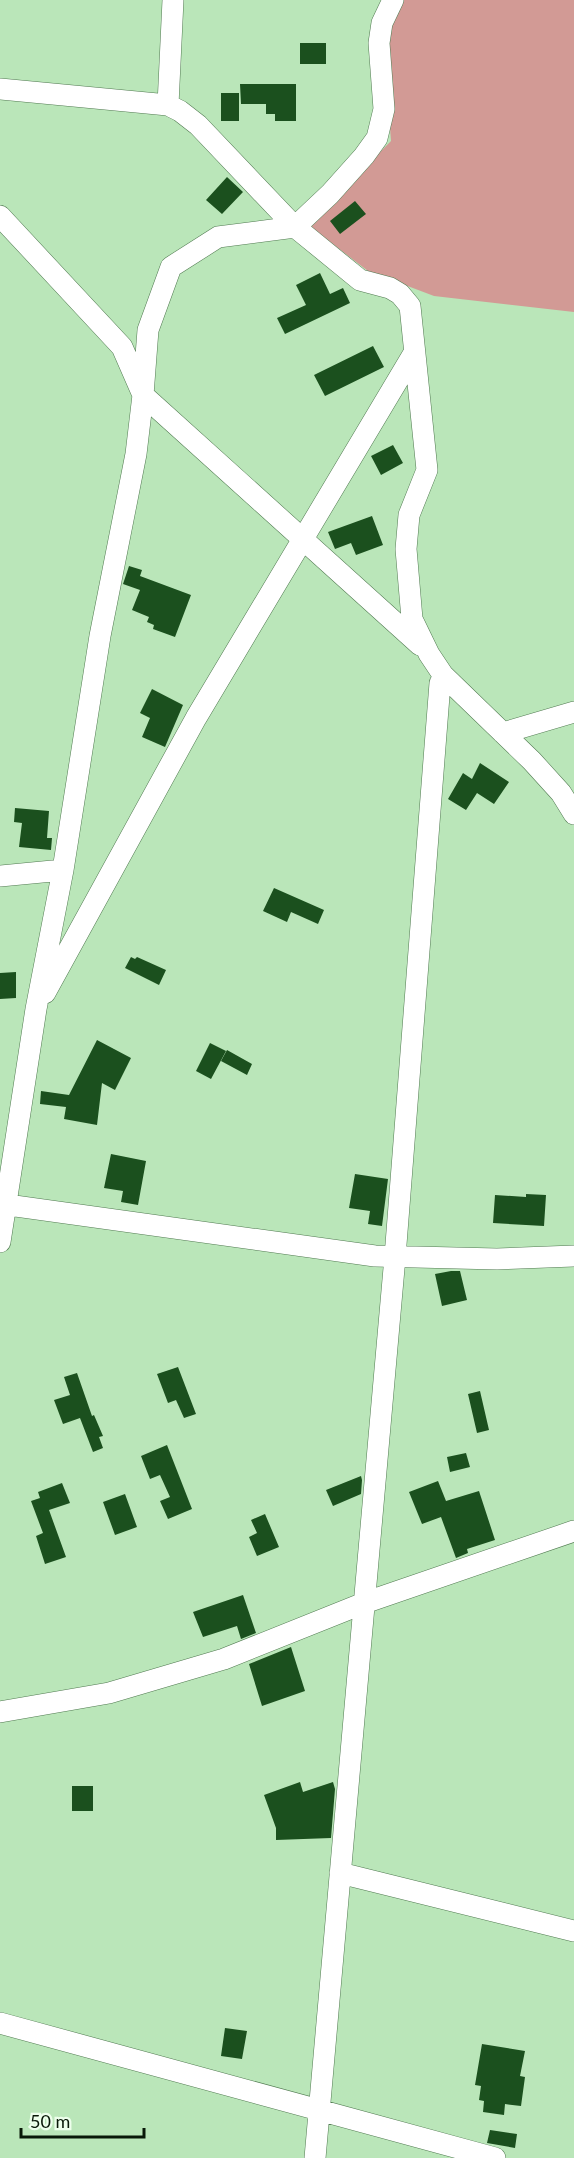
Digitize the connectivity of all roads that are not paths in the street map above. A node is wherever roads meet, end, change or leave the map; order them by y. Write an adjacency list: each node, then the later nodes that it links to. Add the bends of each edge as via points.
1 (173, 0): 4 (street)
2 (393, 0): 6 (street, via 382,23 379,44 384,109 377,138 330,194)
3 (0, 89): 4 (street)
4 (168, 105): 6 (street, via 198,125)
5 (0, 216): 8 (street, via 123,347)
6 (295, 227): 7 (street, via 360,280 390,288 407,301); 8 (street, via 218,237 171,267 148,330)
7 (414, 353): 9 (street); 10 (street, via 427,470 409,515 406,549 412,619)
8 (143, 395): 9 (street); 15 (street)
9 (302, 539): 10 (street); 17 (street, via 196,718)
10 (429, 654): 13 (street, via 451,683)
11 (440, 683): 21 (street)
12 (574, 712): 13 (street)
13 (503, 733): 14 (street, via 561,793)
14 (574, 814)
15 (63, 870): 16 (street); 17 (street)
16 (0, 876)
17 (36, 1009): 18 (street)
18 (3, 1205): 19 (street); 21 (street)
19 (0, 1242)
20 (574, 1256): 21 (street)
21 (395, 1257): 23 (street)
22 (574, 1531): 23 (street)
23 (364, 1603): 24 (street, via 212,1662 109,1693); 25 (street)
24 (0, 1712)
25 (340, 1873): 26 (street); 28 (street)
26 (574, 1931)
27 (0, 2024): 28 (street)
28 (319, 2112): 29 (street); 30 (street)
29 (315, 2158)
30 (495, 2158)

